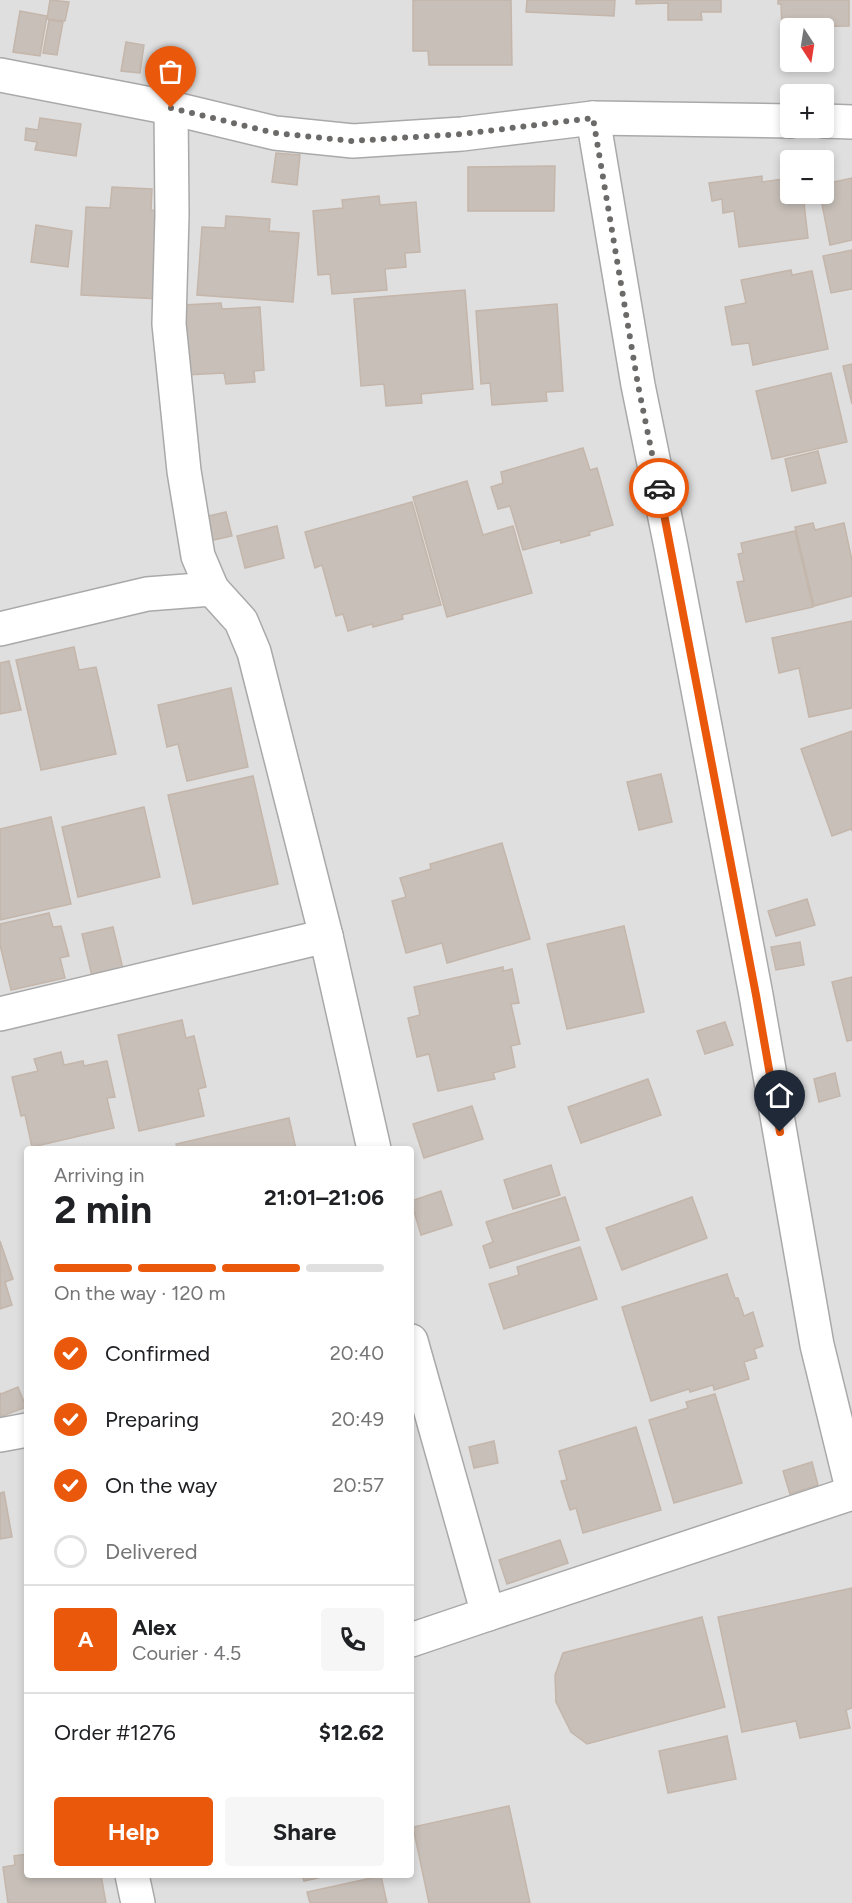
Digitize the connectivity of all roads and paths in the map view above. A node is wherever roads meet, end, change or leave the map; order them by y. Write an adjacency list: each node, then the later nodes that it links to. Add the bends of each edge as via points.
1 (0, 75): 2 (street)
2 (171, 108): 3 (street, via 275,133 352,141 462,134); 7 (street, via 169,324 184,471 198,556)
3 (593, 118): 4 (street); 15 (street, via 638,385 756,995 815,1334)
4 (780, 121)
5 (834, 121): 6 (street)
6 (852, 122)
7 (212, 589): 8 (street, via 147,594); 9 (street, via 241,621 254,652)
8 (0, 629)
9 (326, 936): 10 (street); 11 (street)
10 (0, 1014)
11 (373, 1146)
12 (414, 1353): 16 (street)
13 (24, 1431): 14 (street)
14 (0, 1435)
15 (852, 1490): 16 (street)
16 (488, 1614): 17 (street)
17 (414, 1639)
18 (133, 1878): 19 (street)
19 (138, 1903)

